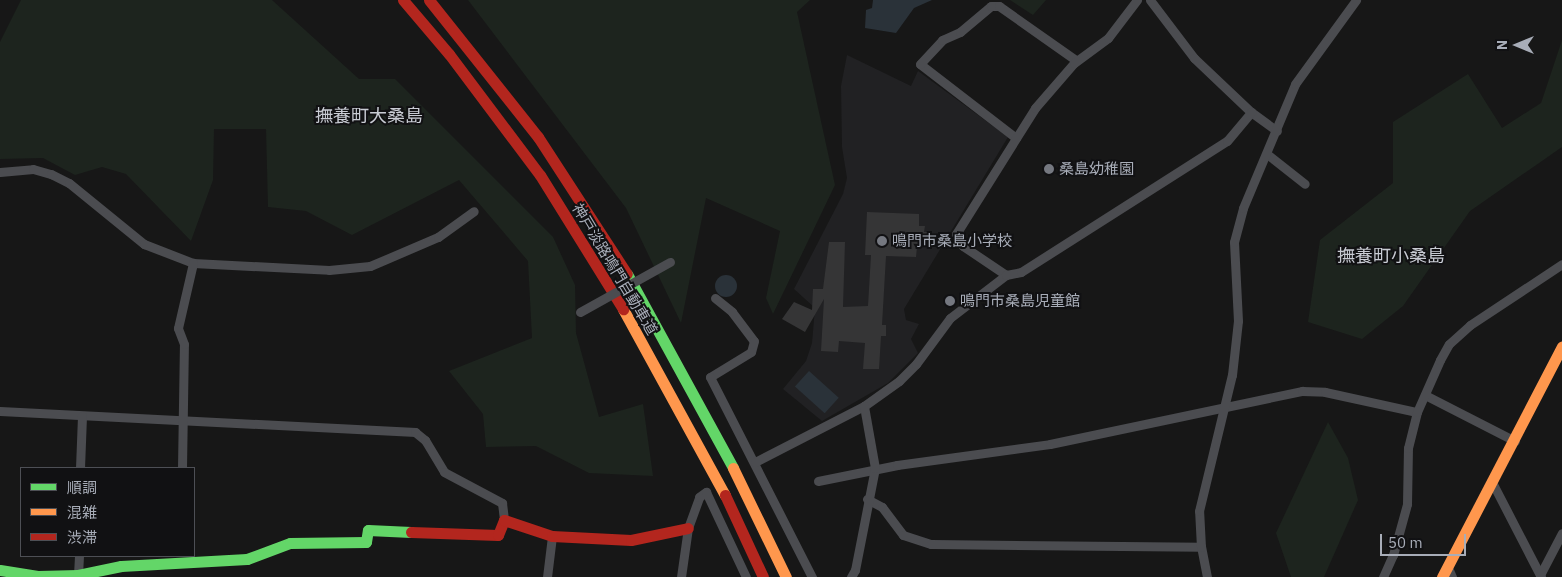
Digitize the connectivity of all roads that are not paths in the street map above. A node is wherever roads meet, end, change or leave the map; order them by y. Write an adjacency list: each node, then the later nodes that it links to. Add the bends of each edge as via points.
1 (404, 0): 50 (main road, 神戸淡路鳴門自動車道, via 540,175 642,344 731,507)
2 (429, 0): 51 (main road, 神戸淡路鳴門自動車道, via 544,145 595,221 751,502)
3 (1137, 0): 6 (street, via 1108,38)
4 (1150, 0): 7 (street, via 1194,58)
5 (1356, 0): 8 (street, via 1295,84)
6 (1077, 61): 9 (street, via 1035,108); 9 (street, via 999,6 992,6 960,32 942,40 920,64)
7 (1251, 112): 8 (street); 17 (street, via 1220,146 1021,272)
8 (1277, 131): 10 (street)
9 (1016, 138): 17 (street, via 956,234 964,246)
10 (1267, 154): 12 (street); 23 (street, via 1243,208 1234,242 1238,321 1232,375)
11 (0, 172): 15 (street, via 33,169 51,174 70,183 144,244)
12 (1305, 184)
13 (474, 211): 15 (street, via 438,237 370,266 329,270)
14 (670, 262): 19 (street, bridge)
15 (193, 263): 27 (street, via 178,328 184,344)
16 (1562, 264): 21 (street, via 1470,325 1450,344)
17 (1006, 275): 22 (street, via 950,318 916,364 899,381)
18 (715, 298): 29 (street, via 733,313 754,341 751,352 710,378)
19 (580, 312)
20 (1562, 346): 28 (main road)
21 (1425, 394): 25 (street); 28 (street)
22 (864, 406): 29 (street); 32 (street)
23 (1222, 408): 25 (street, via 1302,391 1325,392); 32 (street, via 1050,444); 40 (street, via 1199,511)
24 (0, 411): 26 (street)
25 (1417, 412): 55 (street, via 1408,448 1407,504 1393,555)
26 (82, 416): 27 (street); 30 (street)
27 (184, 419): 31 (street); 36 (street, via 415,432 425,440 444,472 502,503)
28 (1514, 441): 34 (main road)
29 (755, 462): 52 (street)
30 (80, 467)
31 (182, 467)
32 (875, 468): 33 (street); 35 (street)
33 (818, 481)
34 (1493, 484): 44 (main road); 46 (street)
35 (866, 499): 40 (street, via 882,507 903,535 931,544); 53 (street, via 855,570)
36 (504, 520): 39 (main road); 42 (main road, via 498,535 368,530 366,542 290,543 247,559)
37 (688, 528): 39 (main road, via 631,540); 48 (street); 49 (street, via 699,497 706,492)
38 (1562, 533): 46 (street)
39 (552, 536): 47 (street)
40 (1201, 547): 54 (street)
41 (78, 557): 45 (street)
42 (176, 560): 45 (main road, via 121,566)
43 (0, 570): 45 (main road, via 38,576)
44 (1448, 575)
45 (78, 576)
46 (1541, 576)
47 (547, 577)
48 (681, 577)
49 (746, 577)
50 (763, 577)
51 (786, 577)
52 (812, 577)
53 (851, 577)
54 (1207, 577)
55 (1383, 577)

